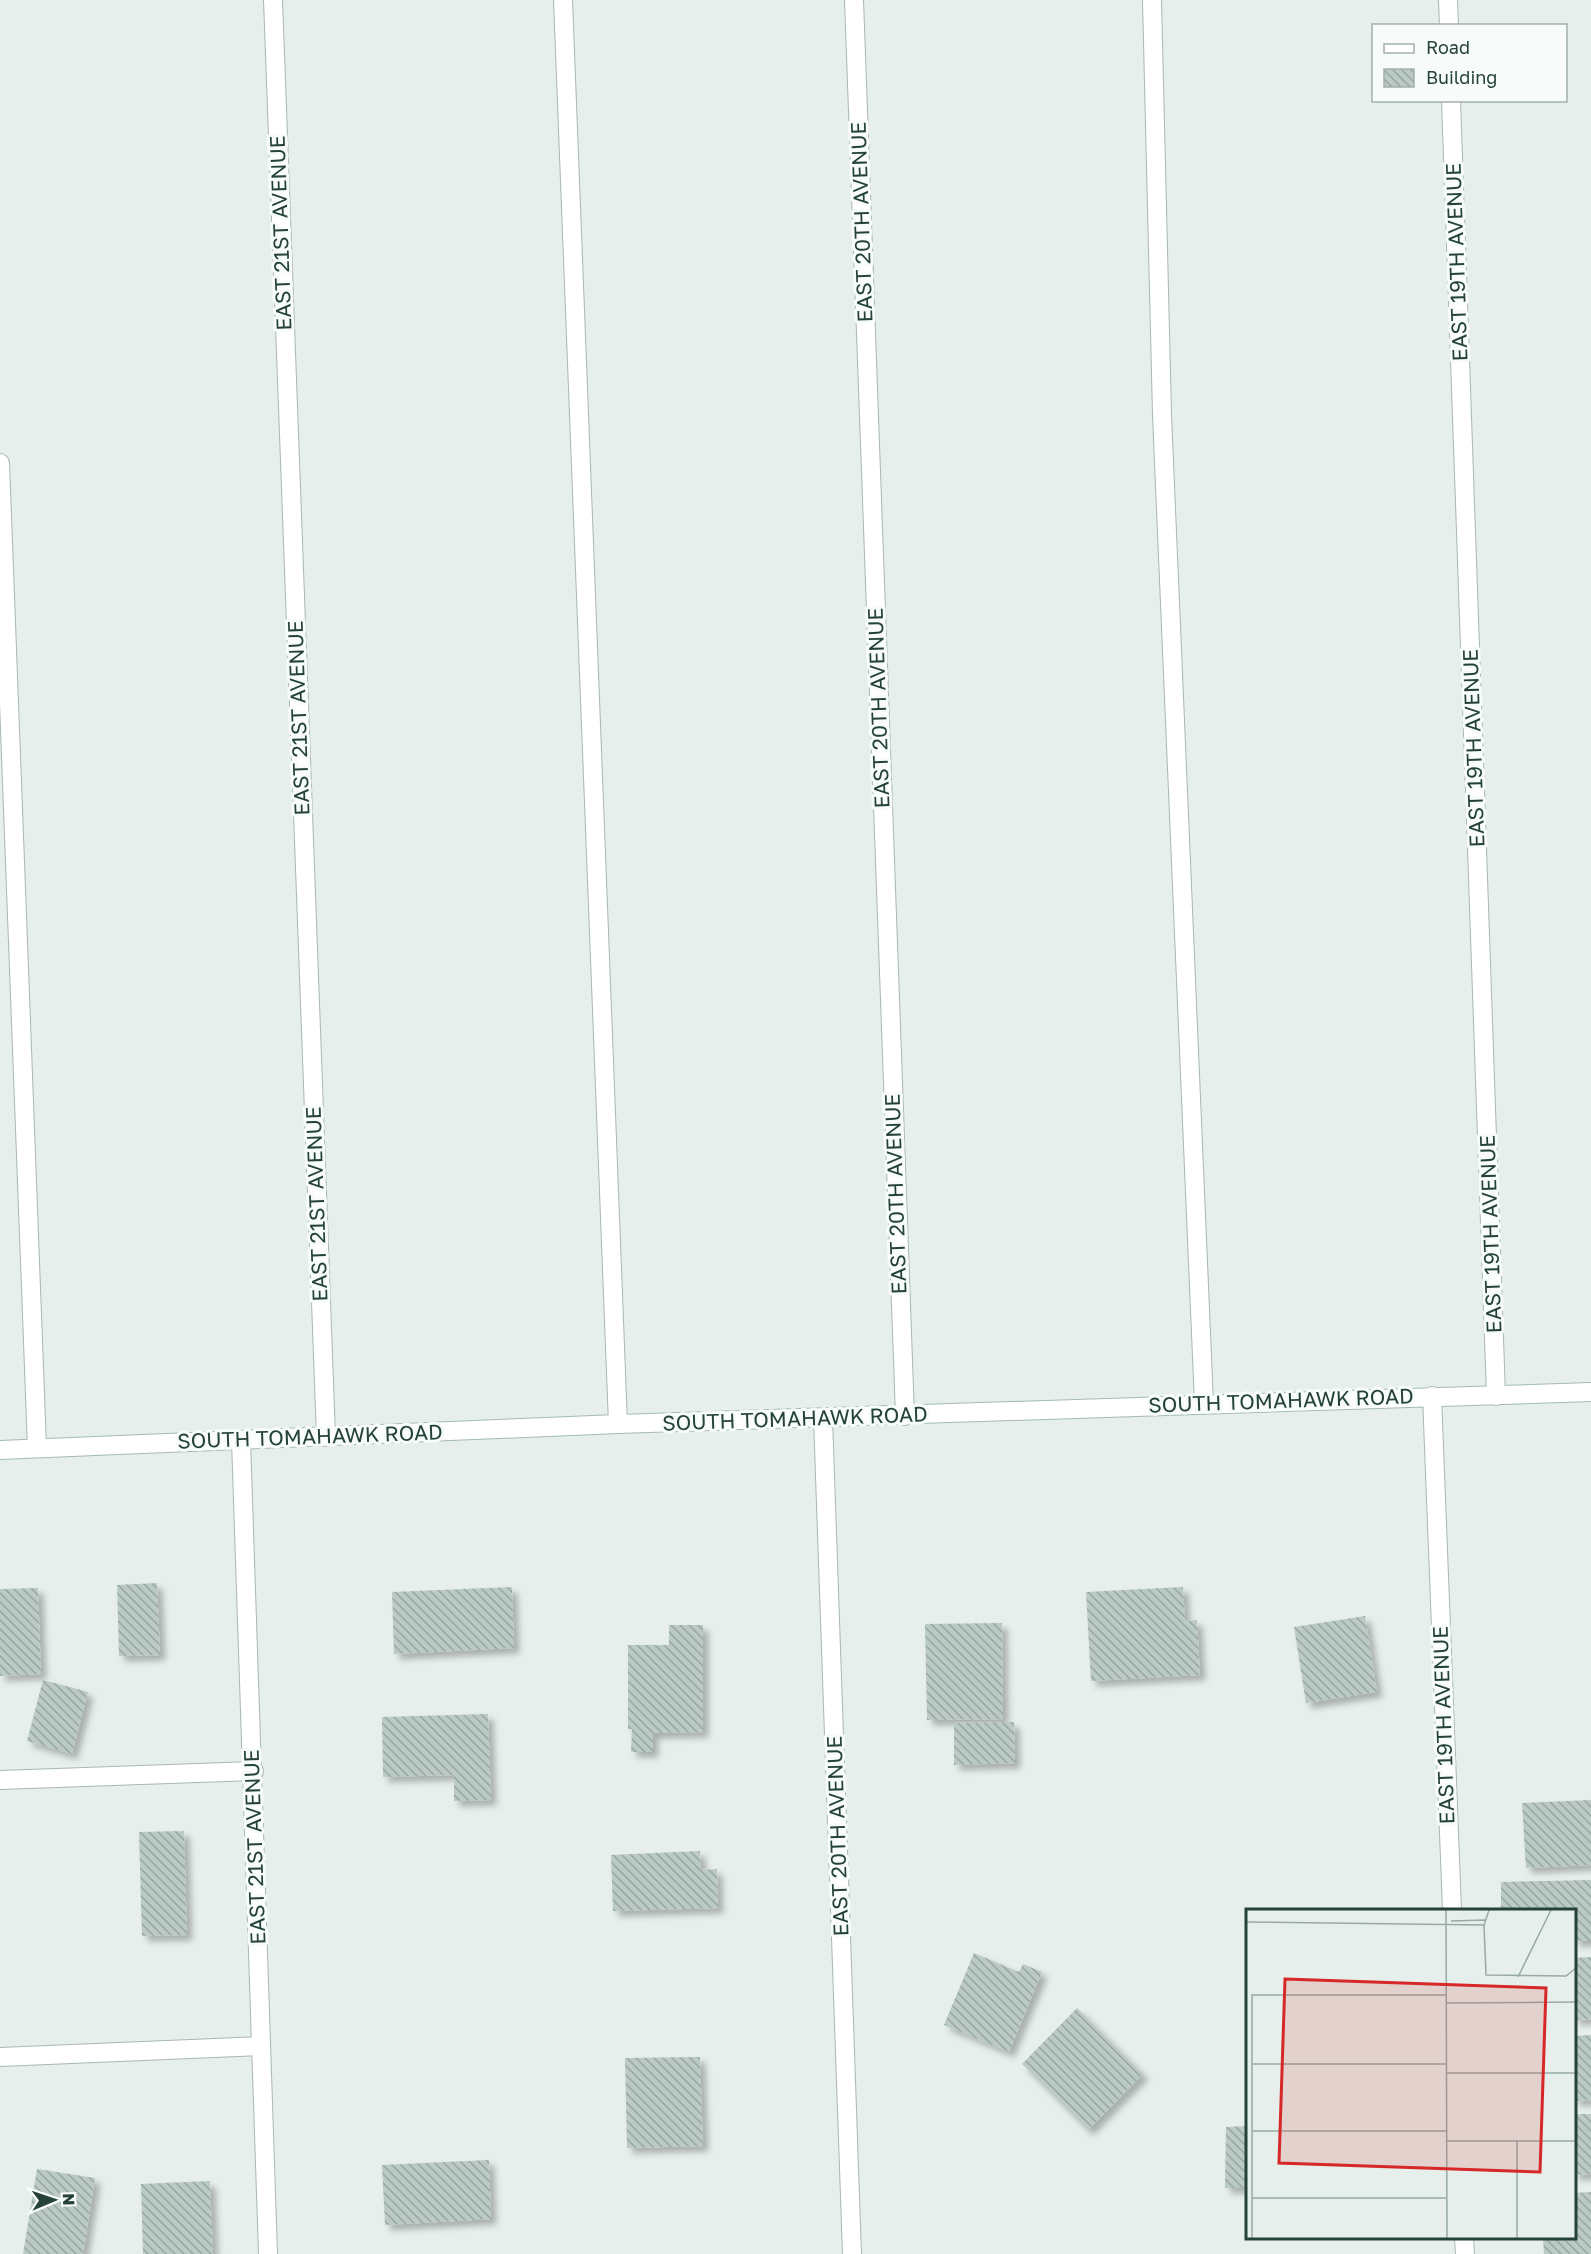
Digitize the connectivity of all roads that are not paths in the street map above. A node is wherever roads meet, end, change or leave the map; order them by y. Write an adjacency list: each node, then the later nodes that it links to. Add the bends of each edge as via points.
1 (273, 0): 16 (street, EAST 21ST AVENUE)
2 (563, 0): 15 (street)
3 (854, 0): 13 (street, EAST 20TH AVENUE)
4 (1152, 0): 12 (street, via 1162,415)
5 (1448, 0): 6 (street)
6 (1449, 24)
7 (1451, 102): 11 (street, EAST 19TH AVENUE)
8 (0, 463): 18 (street)
9 (1591, 1392): 11 (street, SOUTH TOMAHAWK ROAD)
10 (1432, 1396): 11 (street, SOUTH TOMAHAWK ROAD); 12 (street, SOUTH TOMAHAWK ROAD); 22 (street, EAST 19TH AVENUE)
11 (1496, 1396)
12 (1204, 1404): 13 (street, SOUTH TOMAHAWK ROAD)
13 (905, 1416): 14 (street, SOUTH TOMAHAWK ROAD)
14 (823, 1418): 15 (street, SOUTH TOMAHAWK ROAD); 27 (street, EAST 20TH AVENUE)
15 (618, 1424): 16 (street, SOUTH TOMAHAWK ROAD)
16 (326, 1437): 17 (street, SOUTH TOMAHAWK ROAD)
17 (241, 1440): 18 (street, SOUTH TOMAHAWK ROAD); 20 (street, EAST 21ST AVENUE)
18 (37, 1448): 19 (street, SOUTH TOMAHAWK ROAD)
19 (0, 1450)
20 (254, 1772): 21 (street); 23 (street, EAST 21ST AVENUE)
21 (0, 1780)
22 (1452, 1909)
23 (261, 2046): 24 (street); 26 (street, EAST 21ST AVENUE)
24 (0, 2057)
25 (1464, 2239): 28 (street)
26 (268, 2254)
27 (852, 2254)
28 (1465, 2254)

